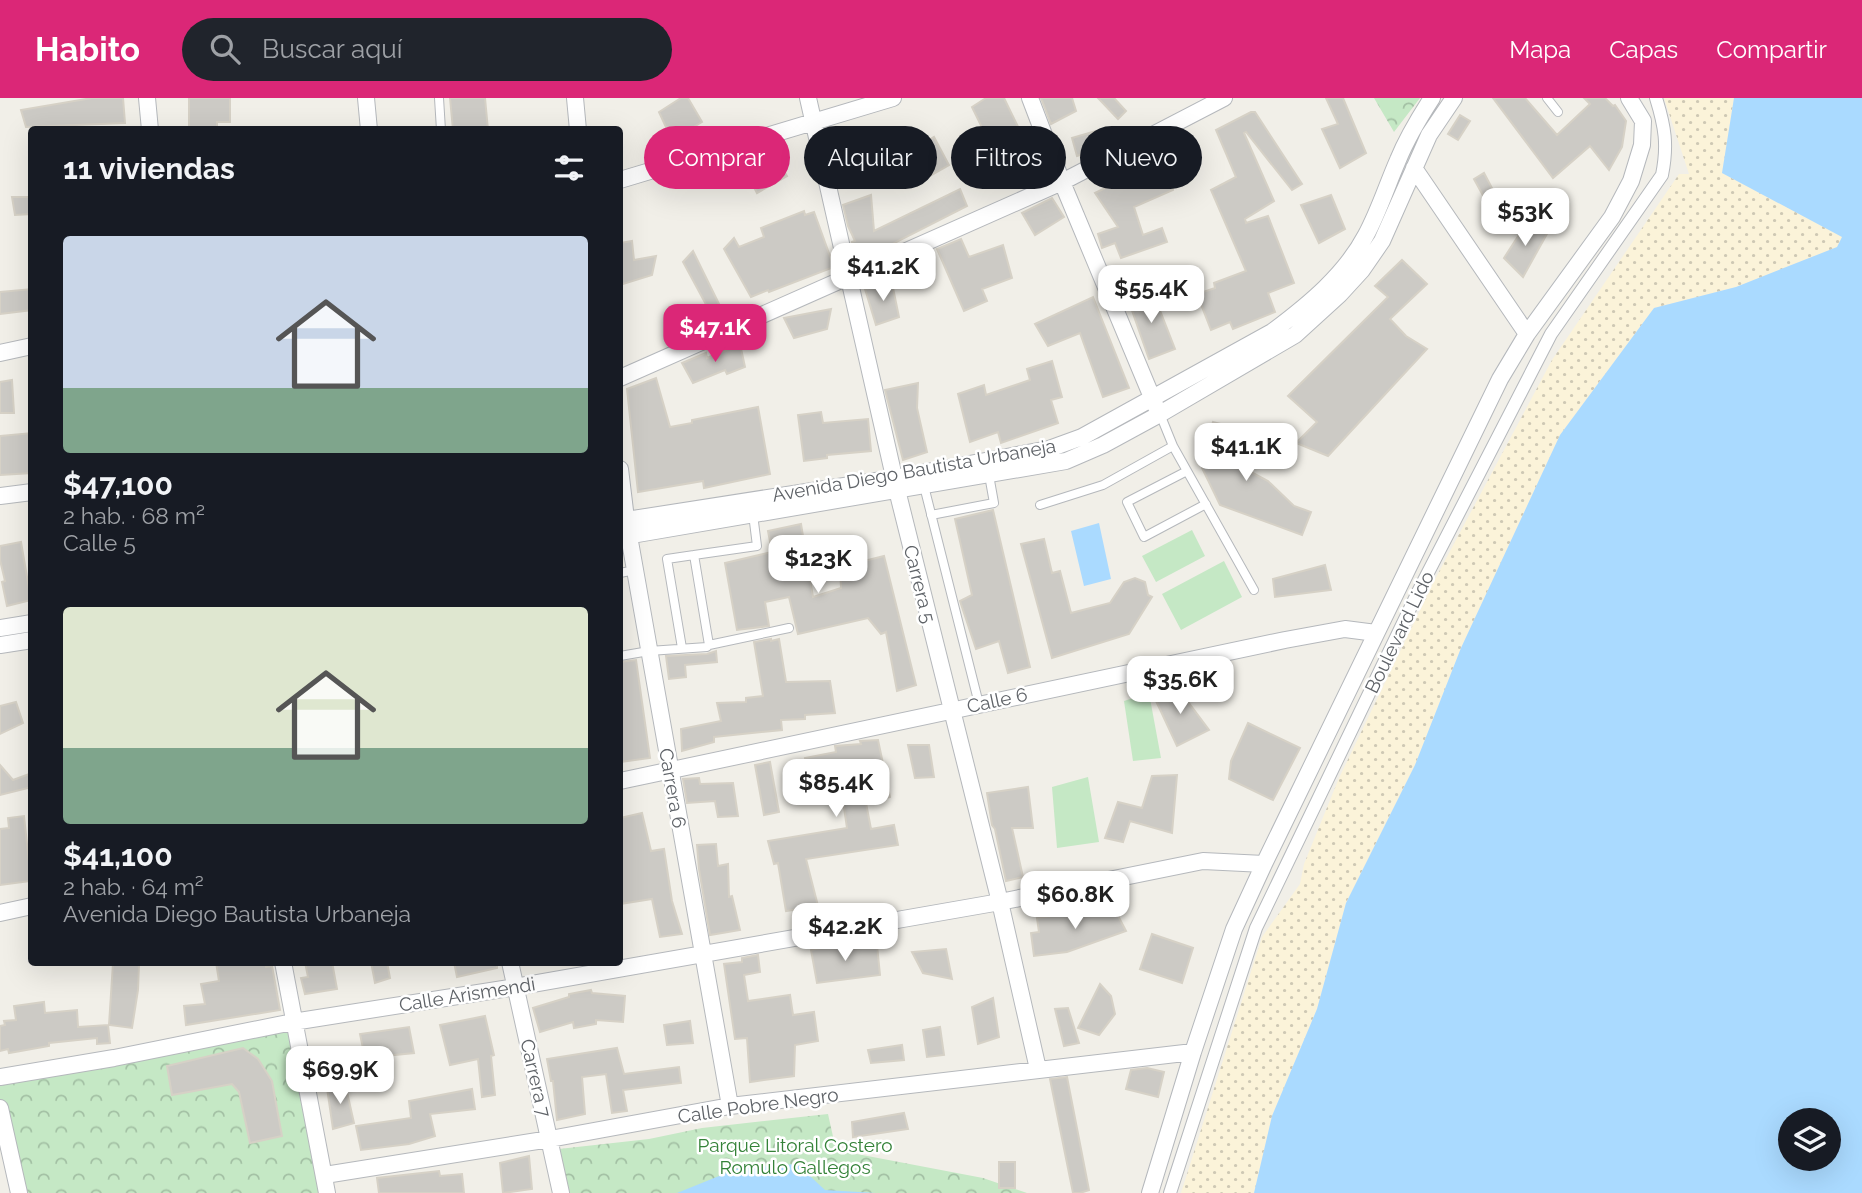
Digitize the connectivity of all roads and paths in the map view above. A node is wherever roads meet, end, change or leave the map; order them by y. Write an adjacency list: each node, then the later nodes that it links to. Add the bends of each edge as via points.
1 (147, 98): 16 (street)
2 (366, 98): 17 (street)
3 (439, 98): 18 (lane)
4 (575, 98): 19 (street)
5 (808, 98): 15 (street, Carrera 5)
6 (893, 98): 15 (street)
7 (1030, 98): 20 (street)
8 (1224, 98): 23 (street)
9 (1432, 98): 31 (street, Avenida Diego Bautista Urbaneja, via 1399,156 1366,235 1331,282 1272,332)
10 (1454, 98): 21 (street, Avenida Diego Bautista Urbaneja)
11 (1547, 98): 14 (lane)
12 (1629, 98): 27 (street, Boulevard Lido, via 1643,121 1642,145 1631,181 1612,217)
13 (1656, 98): 80 (street, Boulevard Lido, via 1665,126 1662,175 1551,334 1418,592 1256,928)
14 (1558, 112)
15 (815, 122): 22 (street); 26 (street, Carrera 5)
16 (150, 126)
17 (369, 126)
18 (442, 126)
19 (578, 126)
20 (1041, 126)
21 (1414, 168): 27 (street); 31 (street, Avenida Diego Bautista Urbaneja, via 1382,241 1340,294 1295,335)
22 (623, 179)
23 (1066, 180)
24 (1046, 189): 26 (street)
25 (1065, 189): 31 (street)
26 (849, 275): 30 (street); 35 (street, Carrera 5)
27 (1527, 334): 50 (street, Boulevard Lido, via 1471,436)
28 (28, 347): 29 (street)
29 (0, 353)
30 (623, 377)
31 (1156, 407): 32 (lane); 34 (street, Avenida Diego Bautista Urbaneja, via 1103,445 1066,461); 35 (street, Avenida Diego Bautista Urbaneja, via 1049,449)
32 (1174, 446): 33 (lane); 40 (lane, via 1103,485)
33 (1188, 471): 39 (lane); 39 (lane, via 1127,502 1144,537)
34 (989, 475): 36 (street, Avenida Diego Bautista Urbaneja); 42 (lane, via 994,503)
35 (896, 484): 36 (street, Avenida Diego Bautista Urbaneja); 41 (street, Avenida Diego Bautista Urbaneja); 43 (street, Avenida Diego Bautista Urbaneja); 58 (street, Carrera 5)
36 (924, 486): 42 (lane)
37 (28, 492): 38 (street)
38 (0, 496)
39 (1206, 504): 46 (lane)
40 (1040, 505)
41 (754, 514): 43 (street, Avenida Diego Bautista Urbaneja); 44 (lane, via 757,546)
42 (932, 515): 57 (lane)
43 (624, 528): 45 (street, Carrera 6)
44 (694, 555): 53 (lane); 54 (lane, via 667,559)
45 (627, 571): 55 (street, Carrera 6)
46 (1254, 590)
47 (28, 624): 48 (street)
48 (0, 628)
49 (789, 628): 53 (lane)
50 (1376, 633): 57 (street, Calle 6, via 1345,629); 61 (street, Boulevard Lido)
51 (28, 641): 52 (street)
52 (0, 645)
53 (709, 645): 54 (lane)
54 (682, 648): 55 (lane)
55 (649, 651): 56 (lane); 59 (street, Carrera 6)
56 (623, 655)
57 (979, 704): 58 (street, Calle 6)
58 (951, 710): 59 (street, Calle 6); 62 (street, Carrera 5)
59 (670, 769): 60 (street, Calle 6); 65 (street, Carrera 6)
60 (623, 779)
61 (1264, 864): 62 (street, Calle Arismendi, via 1203,861); 70 (street, Boulevard Lido, via 1234,929)
62 (1000, 902): 65 (street, Calle Arismendi); 71 (street, Carrera 5)
63 (28, 907): 64 (street)
64 (0, 913)
65 (702, 953): 68 (street, Calle Arismendi); 73 (street, Carrera 6)
66 (284, 966): 69 (street)
67 (511, 966): 68 (street, Carrera 7)
68 (515, 987): 69 (street, Calle Arismendi); 75 (street, Carrera 7)
69 (293, 1021): 72 (street, Calle Arismendi); 76 (street)
70 (1193, 1052): 71 (street, Calle Pobre Negro); 79 (street, Boulevard Lido)
71 (1038, 1069): 73 (street, Calle Pobre Negro)
72 (0, 1077)
73 (730, 1106): 75 (street, Calle Pobre Negro)
74 (0, 1108): 77 (street)
75 (550, 1139): 76 (street, Calle Pobre Negro); 78 (street, Carrera 7)
76 (326, 1188)
77 (19, 1193)
78 (561, 1193)
79 (1150, 1193)
80 (1170, 1193)

